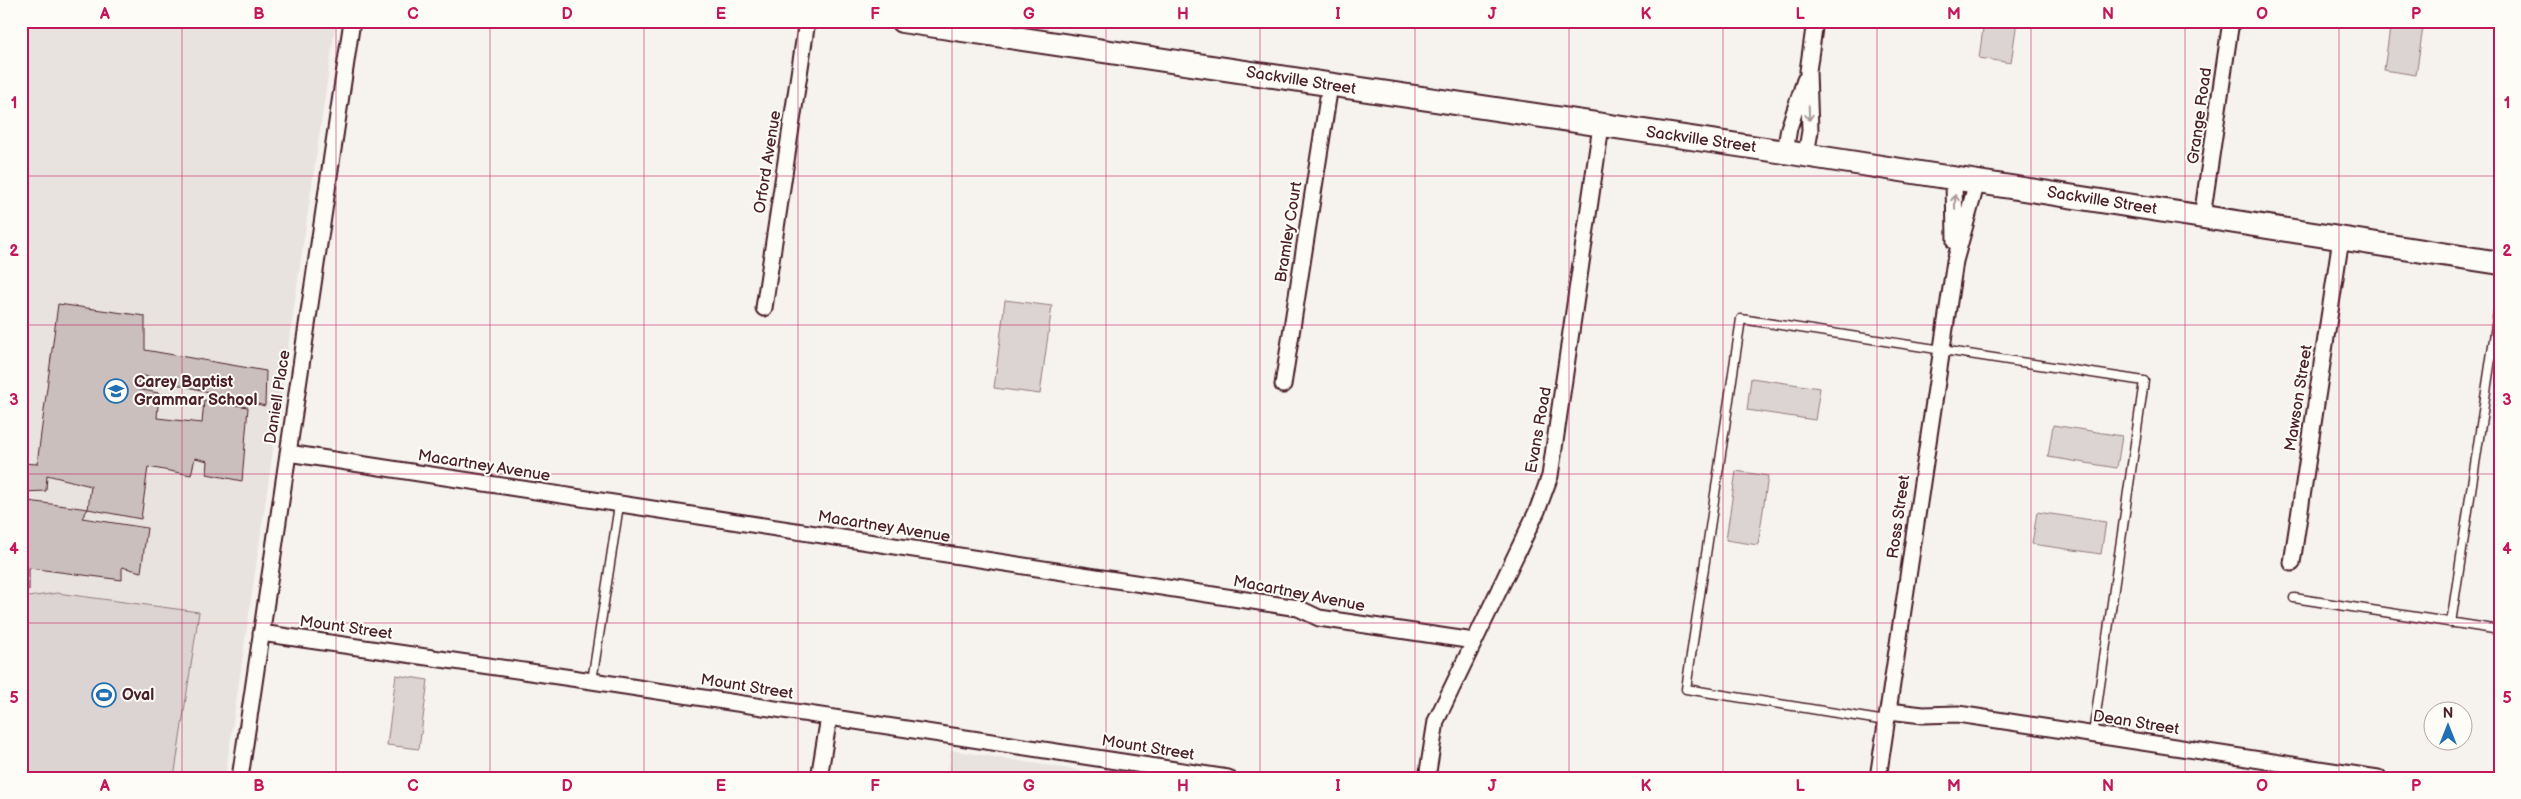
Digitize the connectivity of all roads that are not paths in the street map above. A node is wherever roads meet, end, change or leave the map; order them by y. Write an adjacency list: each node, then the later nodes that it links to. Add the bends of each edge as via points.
1 (352, 21): 20 (street, Daniell Place)
2 (806, 21): 17 (street, Orford Avenue)
3 (902, 21): 7 (street, Sackville Street)
4 (1815, 21): 6 (street)
5 (2232, 21): 12 (street, Grange Road)
6 (1808, 72): 9 (street, via 1789,128); 9 (street, one-way to 9, via 1810,131)
7 (1330, 85): 8 (street, Sackville Street); 19 (street, Bramley Court)
8 (1601, 126): 9 (street, Sackville Street); 27 (street, Evans Road, via 1553,466 1536,511)
9 (1796, 153): 10 (street, Sackville Street)
10 (1954, 178): 11 (street, Sackville Street); 14 (street, Ross Street, one-way to 10)
11 (1977, 182): 12 (street, Sackville Street); 14 (street, Ross Street)
12 (2202, 217): 13 (street, Sackville Street)
13 (2341, 238): 15 (street, Sackville Street); 22 (street, Mawson Street)
14 (1955, 261): 18 (street, Ross Street)
15 (2500, 262)
16 (2500, 299): 24 (lane)
17 (764, 308)
18 (1942, 349): 29 (street, Ross Street); 29 (lane, via 1741,319 1686,689); 31 (lane, via 2144,381)
19 (1283, 385)
20 (288, 453): 21 (street, Macartney Avenue); 26 (street, Daniell Place)
21 (620, 505): 27 (street, Macartney Avenue, via 1298,608 1319,618); 28 (lane)
22 (2292, 564)
23 (2294, 598): 24 (lane)
24 (2451, 623): 25 (lane)
25 (2500, 630)
26 (260, 633): 28 (street, Mount Street); 32 (street, Daniell Place)
27 (1474, 641): 35 (street, Evans Road, via 1435,724)
28 (592, 681): 30 (street, Mount Street)
29 (1887, 716): 31 (street, Dean Street, via 1958,714); 36 (street, Ross Street)
30 (828, 718): 33 (street); 34 (street, Mount Street)
31 (2093, 734): 37 (street, Dean Street)
32 (240, 778)
33 (819, 778)
34 (1228, 778)
35 (1427, 778)
36 (1878, 778)
37 (2378, 778)

